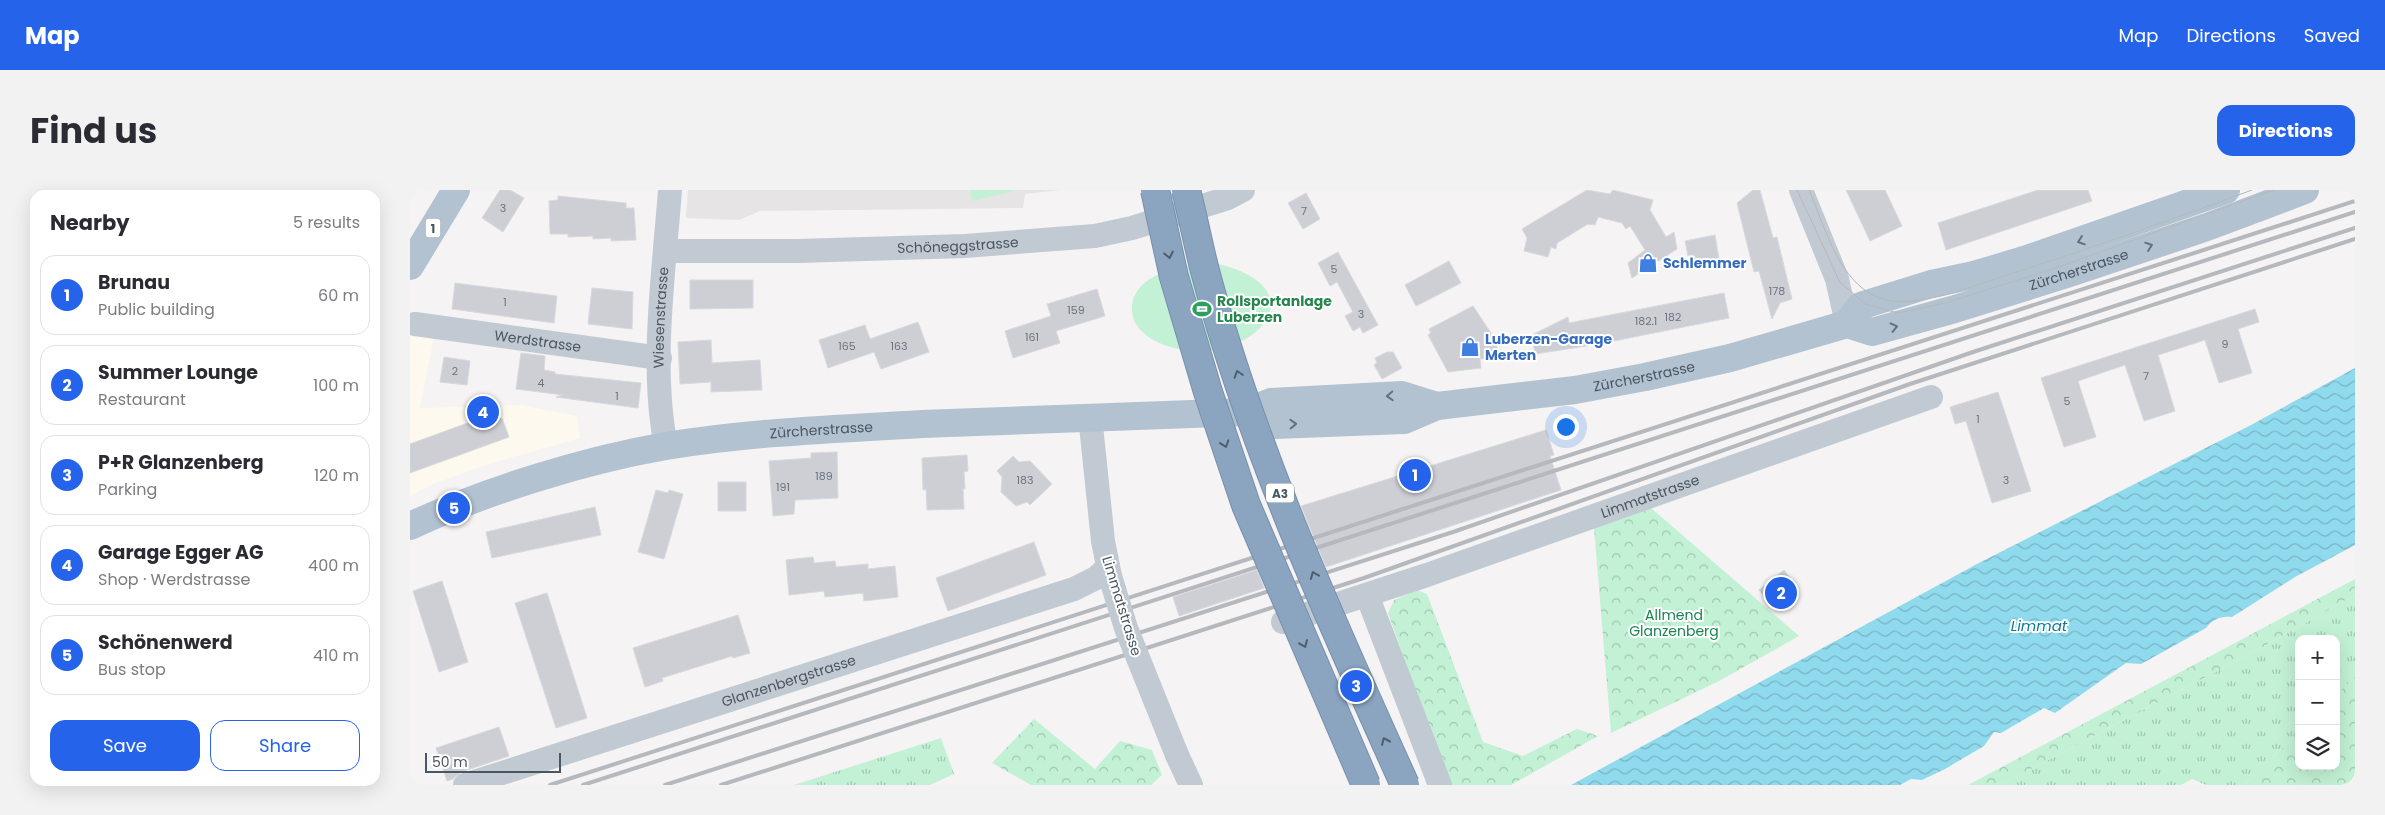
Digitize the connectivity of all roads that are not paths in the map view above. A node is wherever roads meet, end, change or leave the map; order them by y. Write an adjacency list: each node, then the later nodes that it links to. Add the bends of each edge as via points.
1 (456, 190): 10 (main road, 1)
2 (670, 190): 9 (street, Wiesenstrasse)
3 (1155, 190): 23 (highway, A3, one-way to 23, bridge, via 1174,277 1246,505)
4 (1186, 190): 24 (highway, A3, one-way to 4, bridge, via 1339,638 1278,488 1206,272)
5 (1243, 190): 9 (street, Schöneggstrasse, via 1228,198 1140,226 1096,236 964,246 759,252)
6 (1801, 190): 12 (street, via 1837,279)
7 (2226, 190): 12 (main road, Zürcherstrasse, one-way to 12, via 2024,260 1860,306)
8 (2305, 190): 12 (main road, Zürcherstrasse, one-way to 8, via 1872,332 1910,323 2207,227)
9 (666, 251): 13 (street, Wiesenstrasse)
10 (410, 266)
11 (415, 324): 13 (street, Werdstrasse)
12 (1847, 324): 15 (main road, Zürcherstrasse, via 1730,358 1576,390 1437,406 1402,395 1272,402 1246,412)
13 (660, 358): 16 (street, Wiesenstrasse)
14 (1932, 397): 19 (street, Limmatstrasse)
15 (1090, 416): 16 (main road, Zürcherstrasse, via 805,430); 18 (street, Limmatstrasse)
16 (666, 446): 17 (main road, Zürcherstrasse, via 594,462 513,487)
17 (410, 526)
18 (1109, 572): 21 (street, Glanzenbergstrasse, via 1074,589); 22 (street, Limmatstrasse, bridge, via 1135,652)
19 (1367, 596): 20 (street, Limmatstrasse); 25 (street)
20 (1283, 622)
21 (466, 785)
22 (1191, 785)
23 (1366, 785)
24 (1405, 785)
25 (1440, 785)

